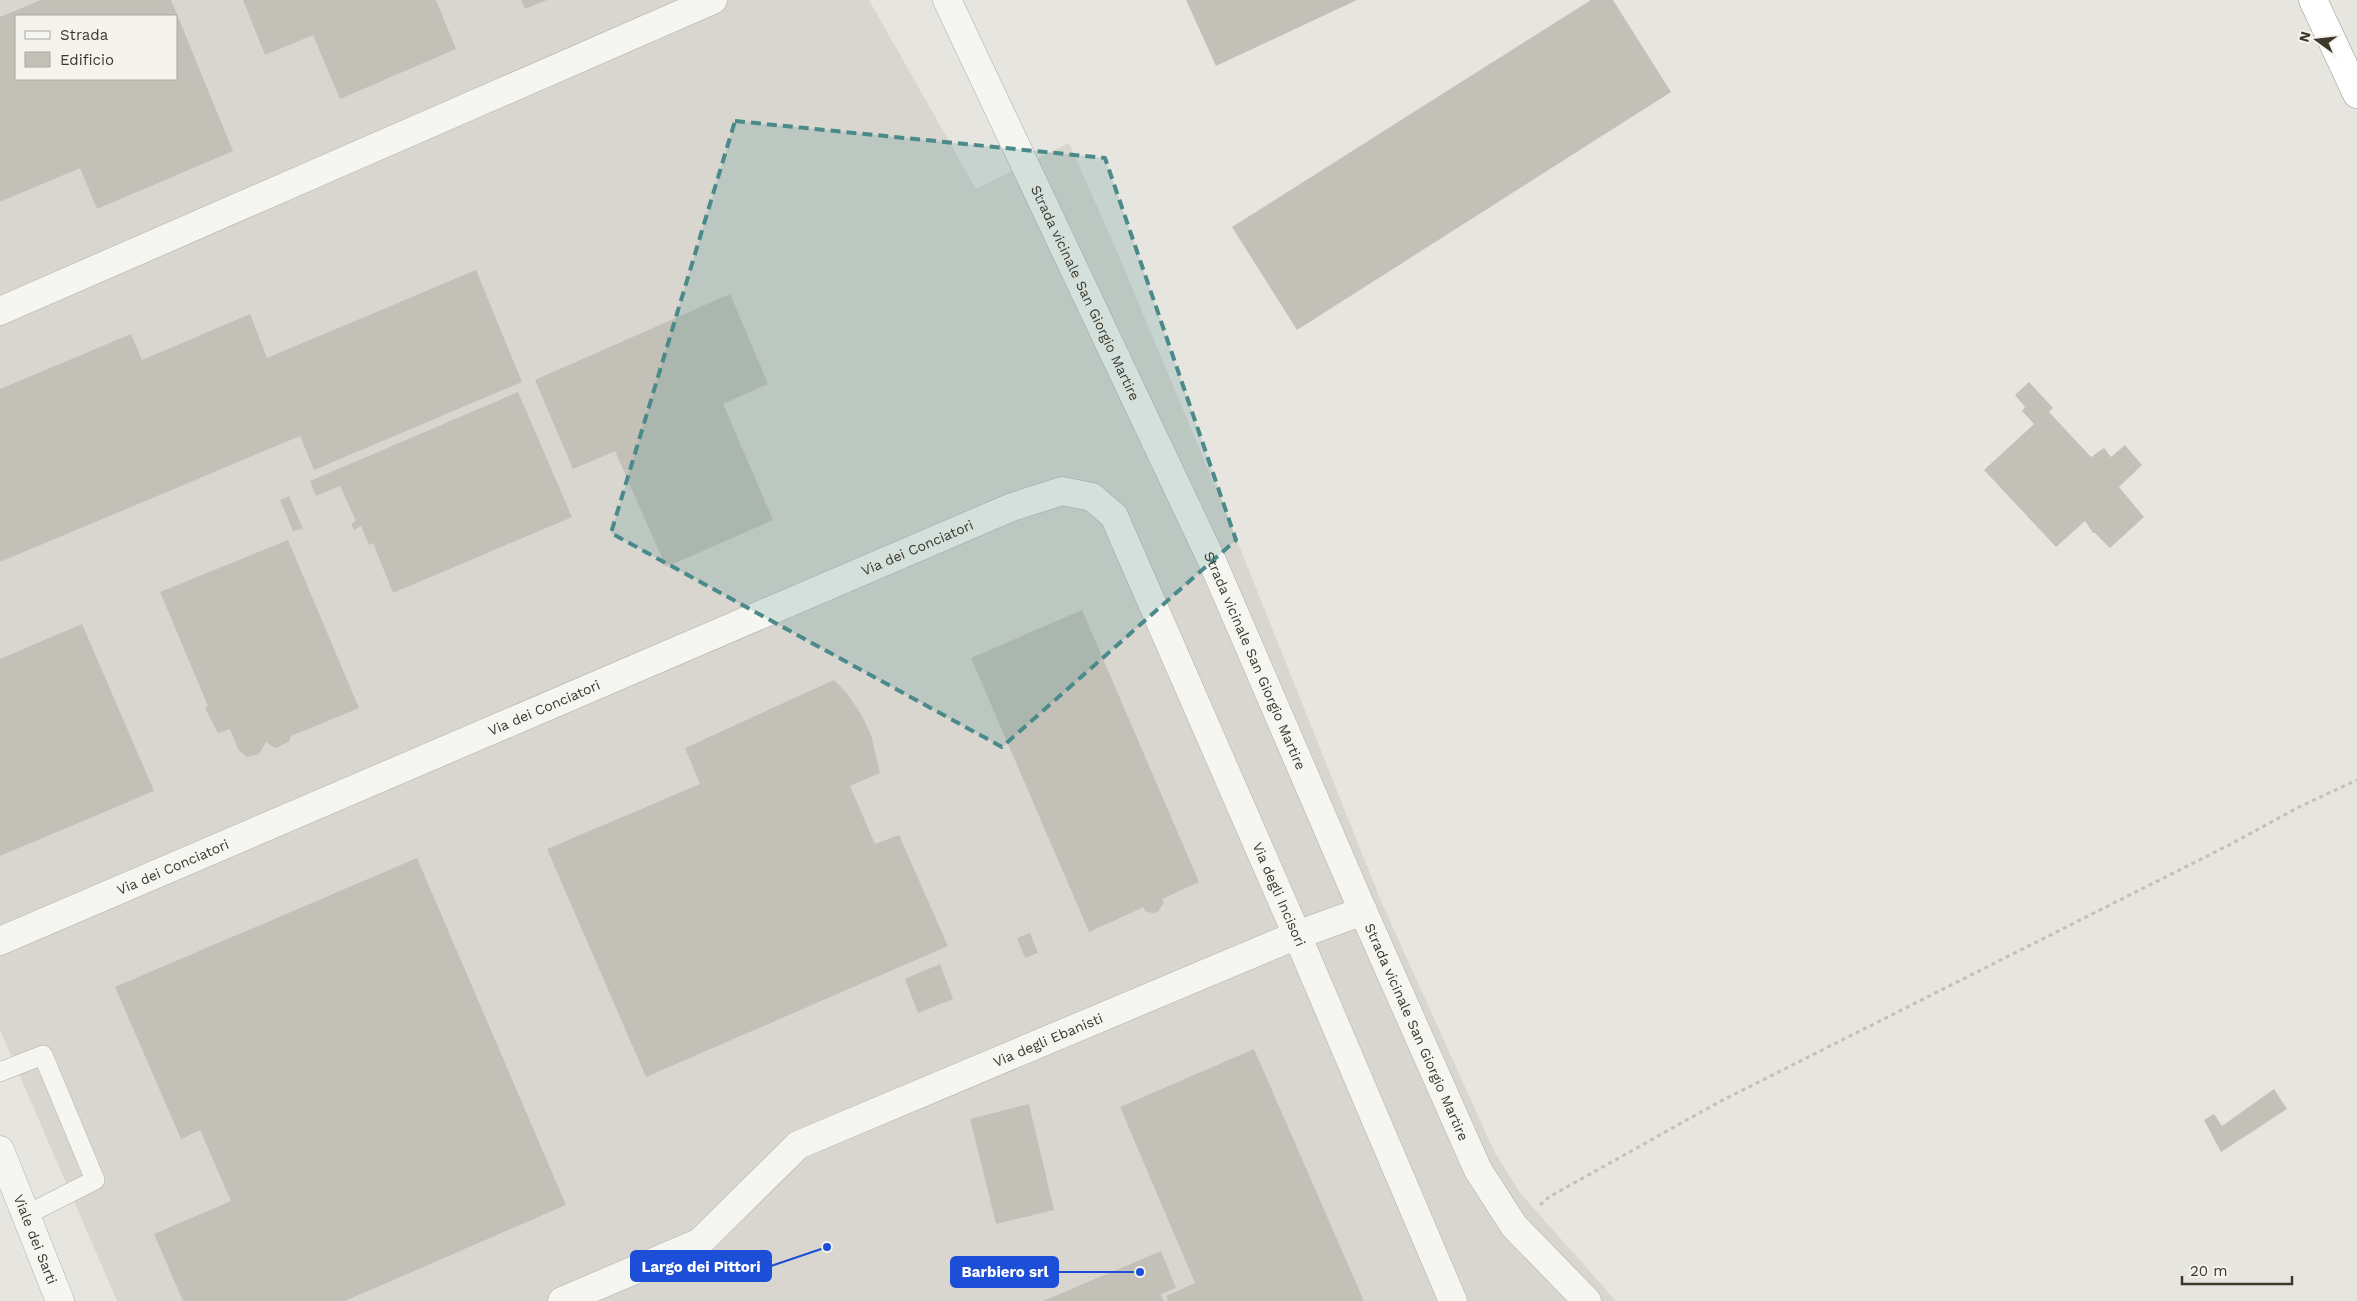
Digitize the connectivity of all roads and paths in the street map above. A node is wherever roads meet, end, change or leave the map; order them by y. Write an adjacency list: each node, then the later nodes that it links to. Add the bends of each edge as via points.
1 (713, 0): 5 (street)
2 (947, 0): 8 (street, Strada vicinale San Giorgio Martire, via 1213,563)
3 (2313, 0): 4 (highway)
4 (2357, 94)
5 (0, 311)
6 (1092, 497): 9 (street, Via degli Incisori, via 1114,516); 10 (street, Via dei Conciatori, via 1062,491 1012,506)
7 (2357, 780): 14 (path, via 2299,806 2229,845 1719,1102 1549,1197)
8 (1362, 911): 9 (street, Via degli Ebanisti); 14 (street, Strada vicinale San Giorgio Martire, via 1478,1170)
9 (1297, 935): 16 (street, Via degli Ebanisti, via 798,1145 700,1242); 17 (street, Via degli Incisori)
10 (0, 941)
11 (0, 1072): 13 (lane, via 43,1055 95,1180)
12 (0, 1150): 13 (street, Viale dei Sarti)
13 (26, 1214): 15 (street, Viale dei Sarti)
14 (1514, 1226): 18 (street, Strada vicinale San Giorgio Martire)
15 (60, 1301)
16 (562, 1301)
17 (1453, 1301)
18 (1587, 1301)

